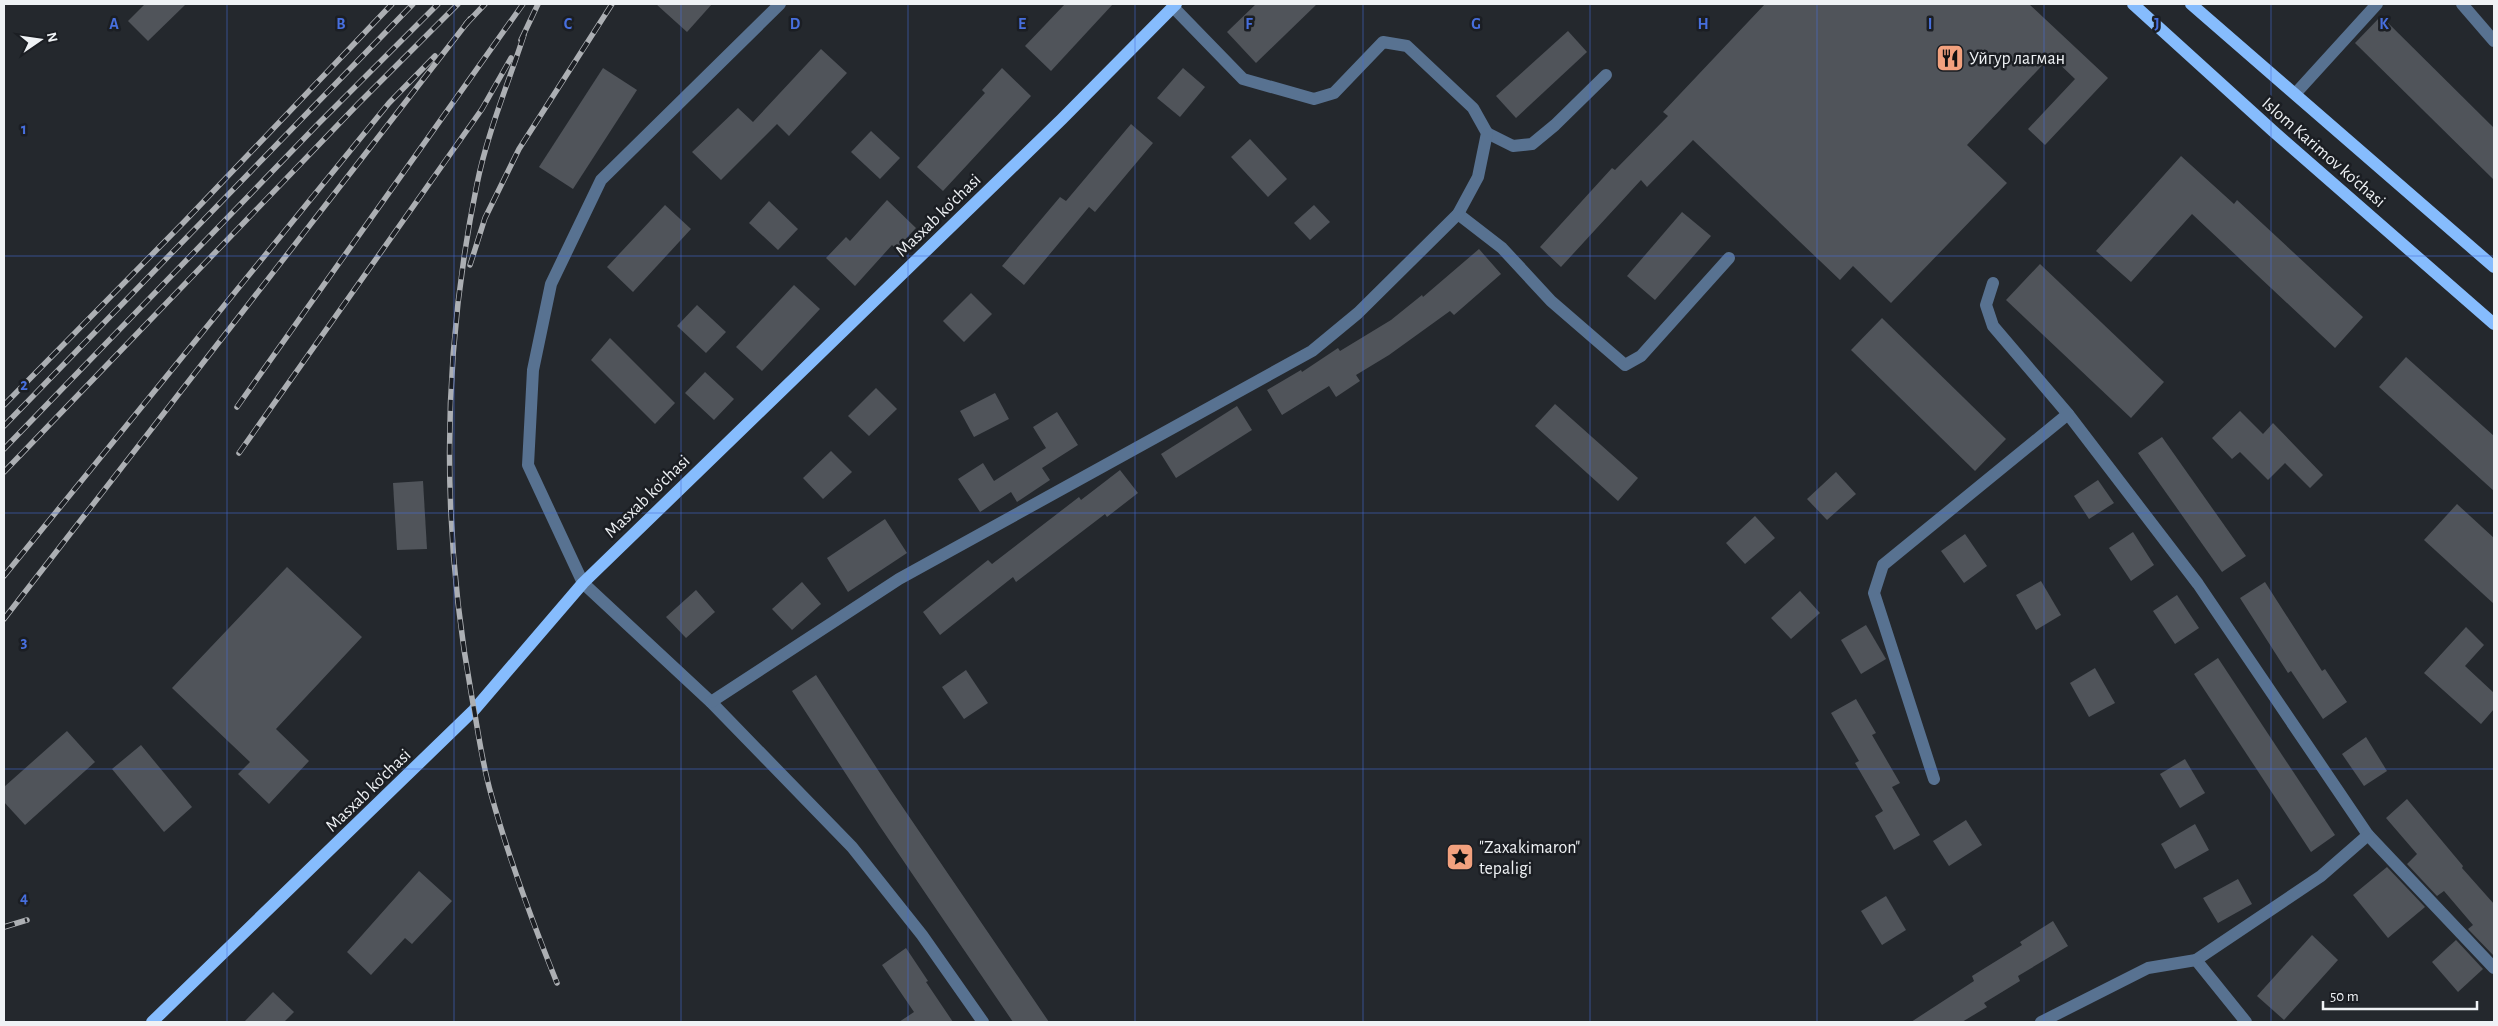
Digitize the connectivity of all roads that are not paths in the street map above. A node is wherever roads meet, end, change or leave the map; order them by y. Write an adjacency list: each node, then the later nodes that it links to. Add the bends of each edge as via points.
1 (780, 4): 17 (street, via 601,180 551,284 533,370 528,464)
2 (2133, 4): 15 (main road, Islom Karimov ko‘chasi)
3 (2191, 4): 9 (main road, Islom Karimov ko‘chasi)
4 (2377, 4): 9 (street)
5 (2462, 4): 7 (street)
6 (1174, 6): 10 (street, via 1243,80 1314,98 1334,93 1383,42 1407,46 1474,108); 17 (main road, Masxab ko'chasi)
7 (2494, 41)
8 (1606, 75): 10 (street, via 1532,144 1513,146)
9 (2295, 94): 13 (main road, Islom Karimov ko‘chasi)
10 (1487, 133): 11 (street, via 1478,178)
11 (1458, 214): 12 (street, via 1502,248 1551,300 1625,365 1641,356); 18 (street, via 1358,313 1312,352 899,579)
12 (1729, 258)
13 (2494, 267)
14 (1993, 283): 16 (street, via 1986,305 1993,326)
15 (2494, 324)
16 (2068, 414): 19 (street, via 1883,565 1874,593); 20 (street, via 2198,584)
17 (584, 583): 18 (street); 23 (main road, Masxab ko'chasi, via 474,710)
18 (711, 702): 24 (street, via 852,847 922,935)
19 (1934, 779)
20 (2368, 835): 21 (street, via 2321,876); 22 (street)
21 (2196, 960): 25 (street, via 2148,968); 26 (street)
22 (2494, 968)
23 (152, 1022)
24 (983, 1022)
25 (2041, 1022)
26 (2246, 1022)

